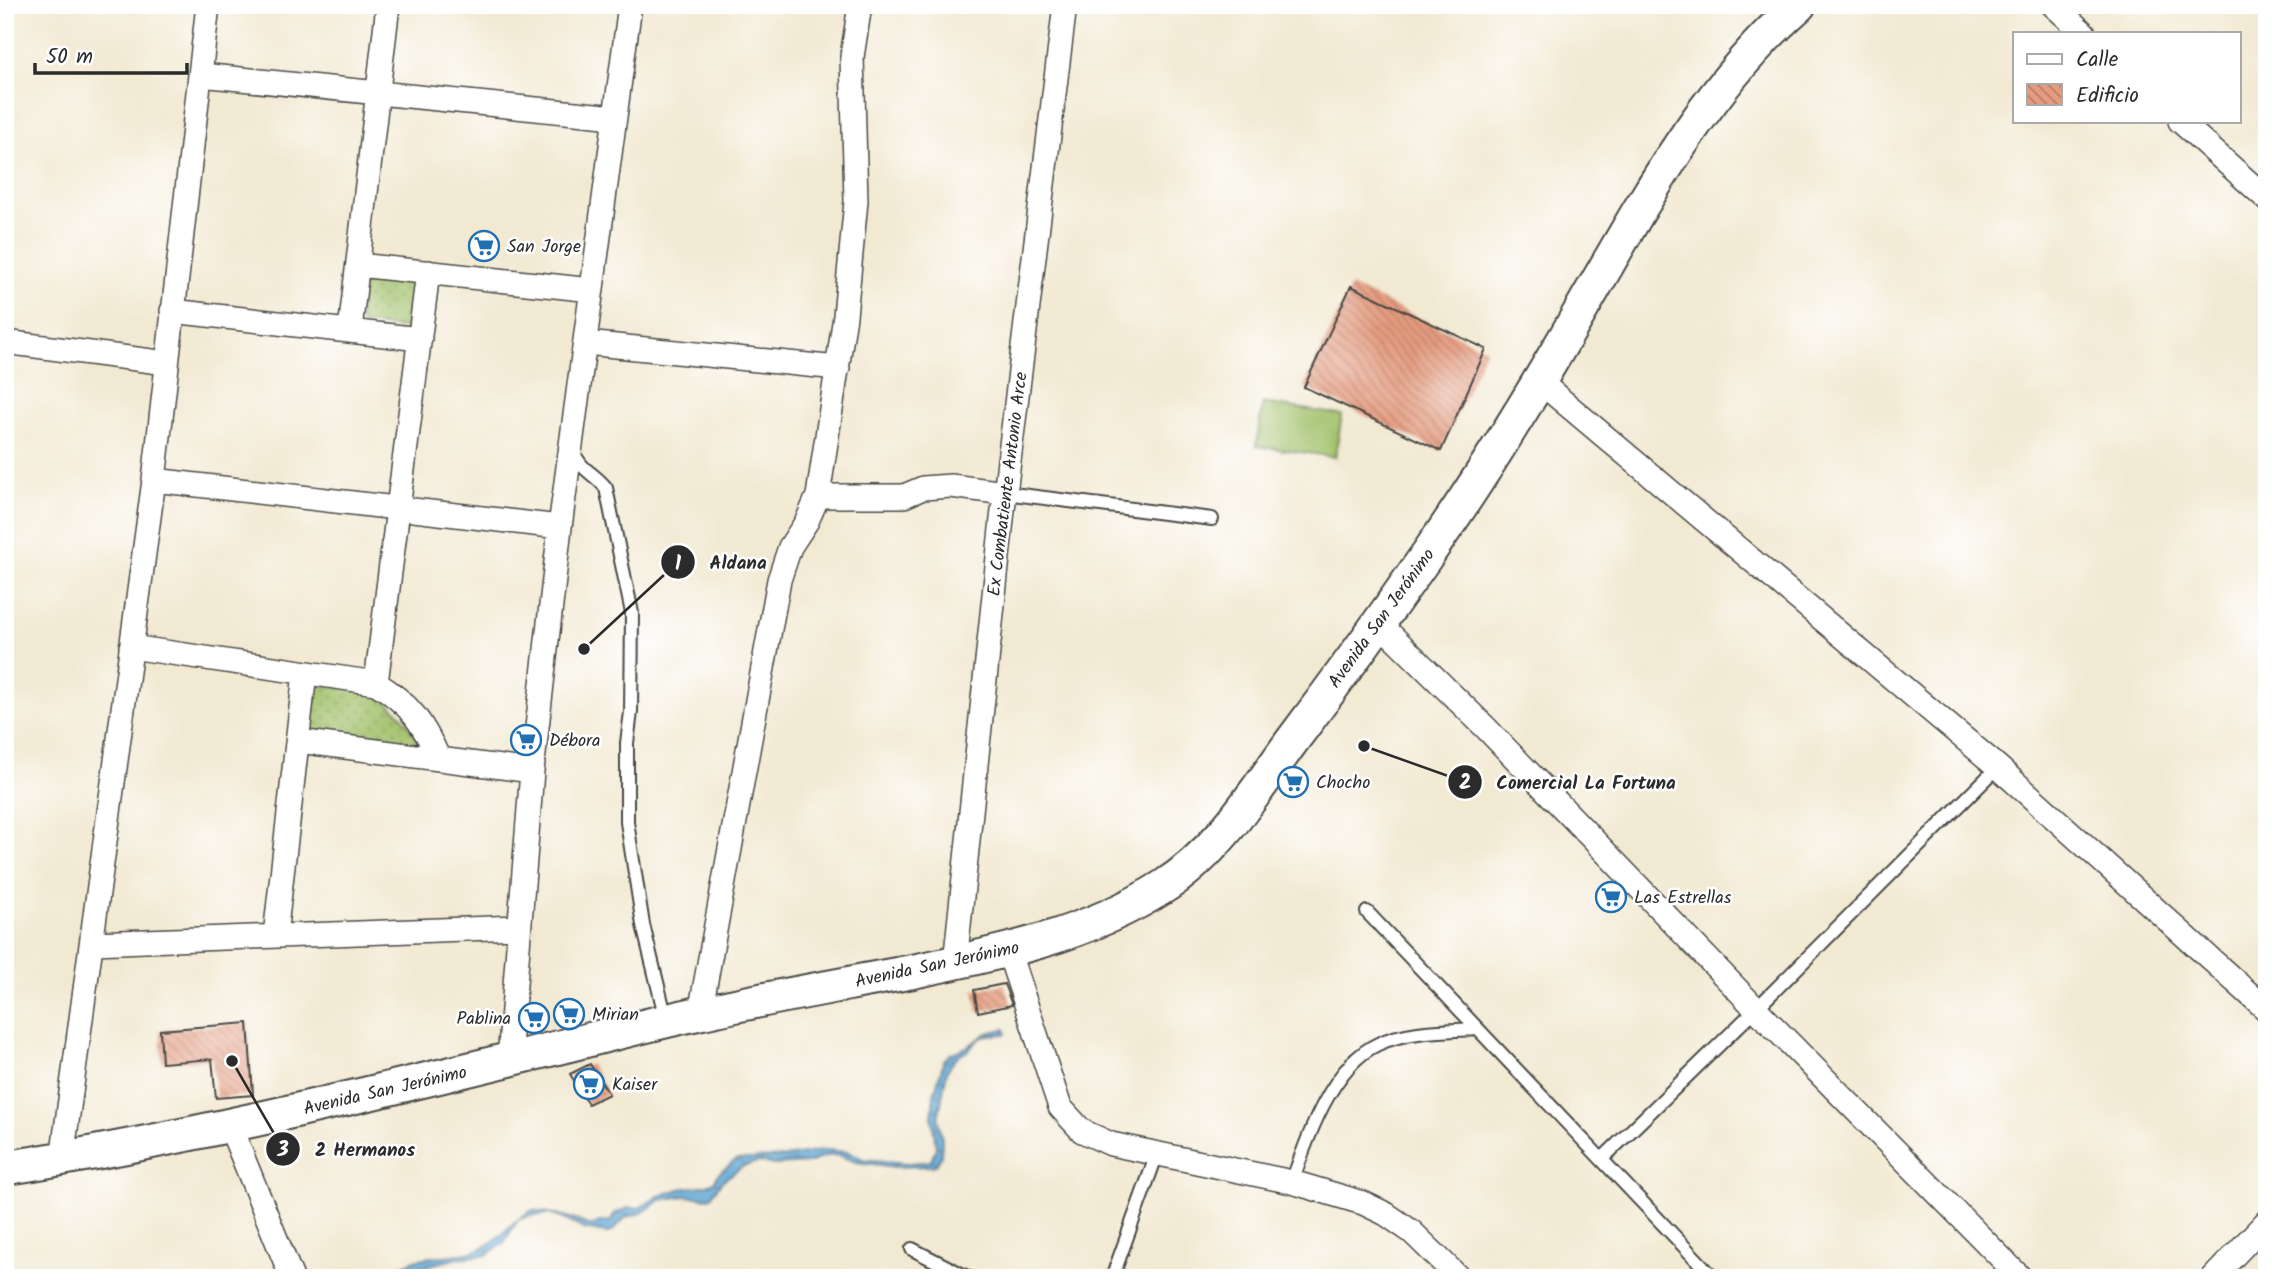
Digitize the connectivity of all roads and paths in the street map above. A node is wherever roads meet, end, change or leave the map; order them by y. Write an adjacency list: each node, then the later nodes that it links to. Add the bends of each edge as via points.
1 (208, 5): 9 (street)
2 (388, 5): 10 (street)
3 (630, 5): 11 (street)
4 (860, 5): 23 (street, via 852,57 856,201)
5 (1065, 5): 27 (street, Ex Combatiente Antonio Arce)
6 (1799, 5): 24 (street, Avenida San Jerónimo, via 1746,57 1704,110 1625,234)
7 (2053, 5): 8 (street)
8 (2083, 32)
9 (201, 75): 10 (street); 17 (street)
10 (378, 93): 11 (street); 14 (street)
11 (615, 117): 16 (street)
12 (2181, 122): 13 (street)
13 (2267, 199)
14 (358, 265): 15 (street); 18 (street)
15 (428, 272): 16 (street); 19 (street)
16 (592, 290): 21 (street)
17 (172, 311): 18 (street); 22 (street)
18 (350, 330): 19 (street)
19 (420, 339): 29 (street)
20 (5, 342): 22 (street)
21 (586, 343): 23 (street); 25 (street)
22 (167, 363): 26 (street)
23 (838, 368): 28 (street)
24 (1540, 382): 32 (street, Avenida San Jerónimo, via 1463,504); 38 (street)
25 (572, 446): 31 (street); 49 (lane, via 583,470 606,488 628,585 632,647 626,822 643,925)
26 (154, 480): 29 (street); 33 (street)
27 (1005, 493): 28 (street, via 951,486 895,497); 30 (lane); 45 (street, Ex Combatiente Antonio Arce)
28 (818, 496): 48 (street, via 790,547 779,580)
29 (398, 508): 31 (street); 35 (street)
30 (1212, 519)
31 (561, 527): 39 (street)
32 (1379, 623): 44 (street, Avenida San Jerónimo, via 1253,795 1191,866 1121,911); 46 (street)
33 (131, 648): 34 (street); 43 (street)
34 (305, 673): 35 (street); 36 (street)
35 (376, 682): 37 (street, via 417,717)
36 (298, 741): 37 (street); 42 (street)
37 (439, 759): 39 (street)
38 (1998, 767): 46 (lane); 47 (street)
39 (532, 771): 41 (street)
40 (1367, 912): 50 (lane)
41 (518, 927): 42 (street); 51 (street)
42 (275, 936): 43 (street)
43 (93, 943): 54 (street)
44 (1008, 950): 45 (street, Avenida San Jerónimo); 53 (street, via 1060,1107 1082,1131 1111,1144)
45 (955, 963): 48 (street, Avenida San Jerónimo)
46 (1756, 1009): 55 (lane); 65 (street)
47 (2267, 1010)
48 (700, 1013): 49 (street, Avenida San Jerónimo)
49 (667, 1021): 51 (street, Avenida San Jerónimo)
50 (1478, 1029): 55 (lane); 57 (lane, via 1413,1034 1362,1054 1322,1106)
51 (509, 1060): 52 (street, Avenida San Jerónimo)
52 (230, 1126): 54 (street, Avenida San Jerónimo); 60 (street)
53 (1157, 1154): 57 (street); 62 (lane)
54 (62, 1158): 56 (street, Avenida San Jerónimo)
55 (1602, 1159): 64 (lane)
56 (5, 1168)
57 (1292, 1182): 63 (street, via 1387,1214)
58 (2267, 1221): 66 (street)
59 (912, 1249): 61 (lane)
60 (292, 1278)
61 (969, 1278)
62 (1112, 1278)
63 (1459, 1278)
64 (1714, 1278)
65 (2021, 1278)
66 (2213, 1278)

